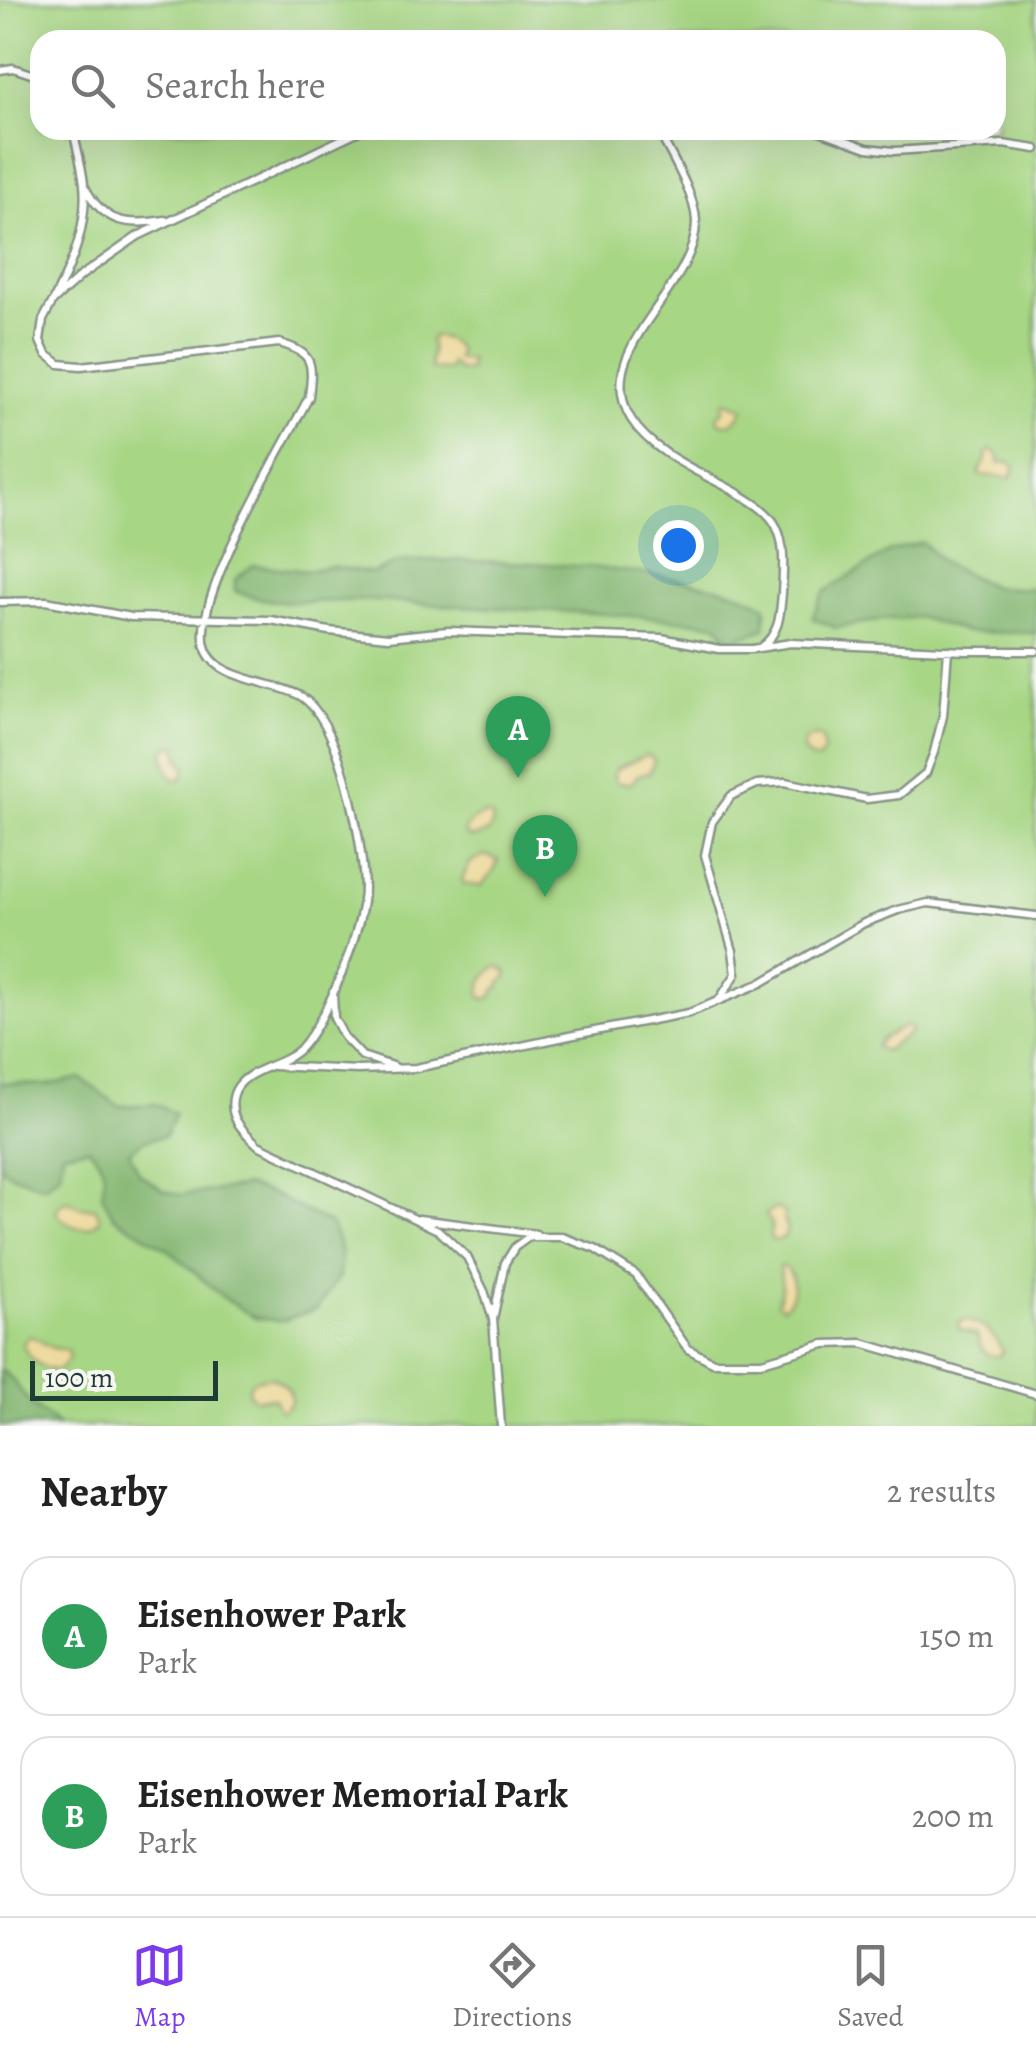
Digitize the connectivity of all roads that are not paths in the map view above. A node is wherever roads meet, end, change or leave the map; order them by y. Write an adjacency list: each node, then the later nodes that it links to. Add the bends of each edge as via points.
1 (0, 70): 2 (lane)
2 (30, 74)
3 (76, 140): 8 (lane)
4 (339, 140): 9 (lane)
5 (663, 140): 13 (lane, via 696,215 695,238 672,288 633,344 624,368 624,406 656,447 750,500 776,526 783,574)
6 (845, 140): 7 (lane, via 894,151 1003,144)
7 (1036, 149)
8 (84, 186): 9 (lane, via 110,218 135,225); 10 (lane, via 80,238)
9 (177, 218): 10 (lane, via 138,236)
10 (53, 300): 12 (lane, via 40,341 59,364 280,343 308,358 309,397 225,558)
11 (0, 602): 12 (lane, via 46,600 131,617)
12 (206, 618): 15 (lane, via 388,637 468,632); 19 (lane, via 210,657 231,674 301,696 331,735 356,820 364,889 359,928)
13 (779, 624): 14 (lane); 15 (lane)
14 (791, 644): 15 (lane); 16 (lane)
15 (760, 648)
16 (948, 650): 17 (lane); 20 (lane, via 934,752 926,774 898,795 867,799 785,782 757,784 731,796 712,822 706,855 736,974)
17 (1036, 650)
18 (1036, 916): 20 (lane, via 928,903 898,910)
19 (333, 991): 21 (lane, via 299,1051); 22 (lane, via 334,1018 344,1037 362,1056)
20 (718, 1002): 22 (lane, via 689,1014)
21 (272, 1066): 22 (lane); 23 (lane, via 234,1091 232,1110 240,1128 258,1145)
22 (400, 1068)
23 (413, 1218): 24 (lane); 25 (lane, via 468,1257)
24 (562, 1237): 25 (lane, via 529,1237 515,1247); 26 (lane, via 636,1274 688,1349 713,1362 762,1362 824,1344 862,1343)
25 (493, 1319): 27 (lane)
26 (1036, 1394)
27 (502, 1426)

